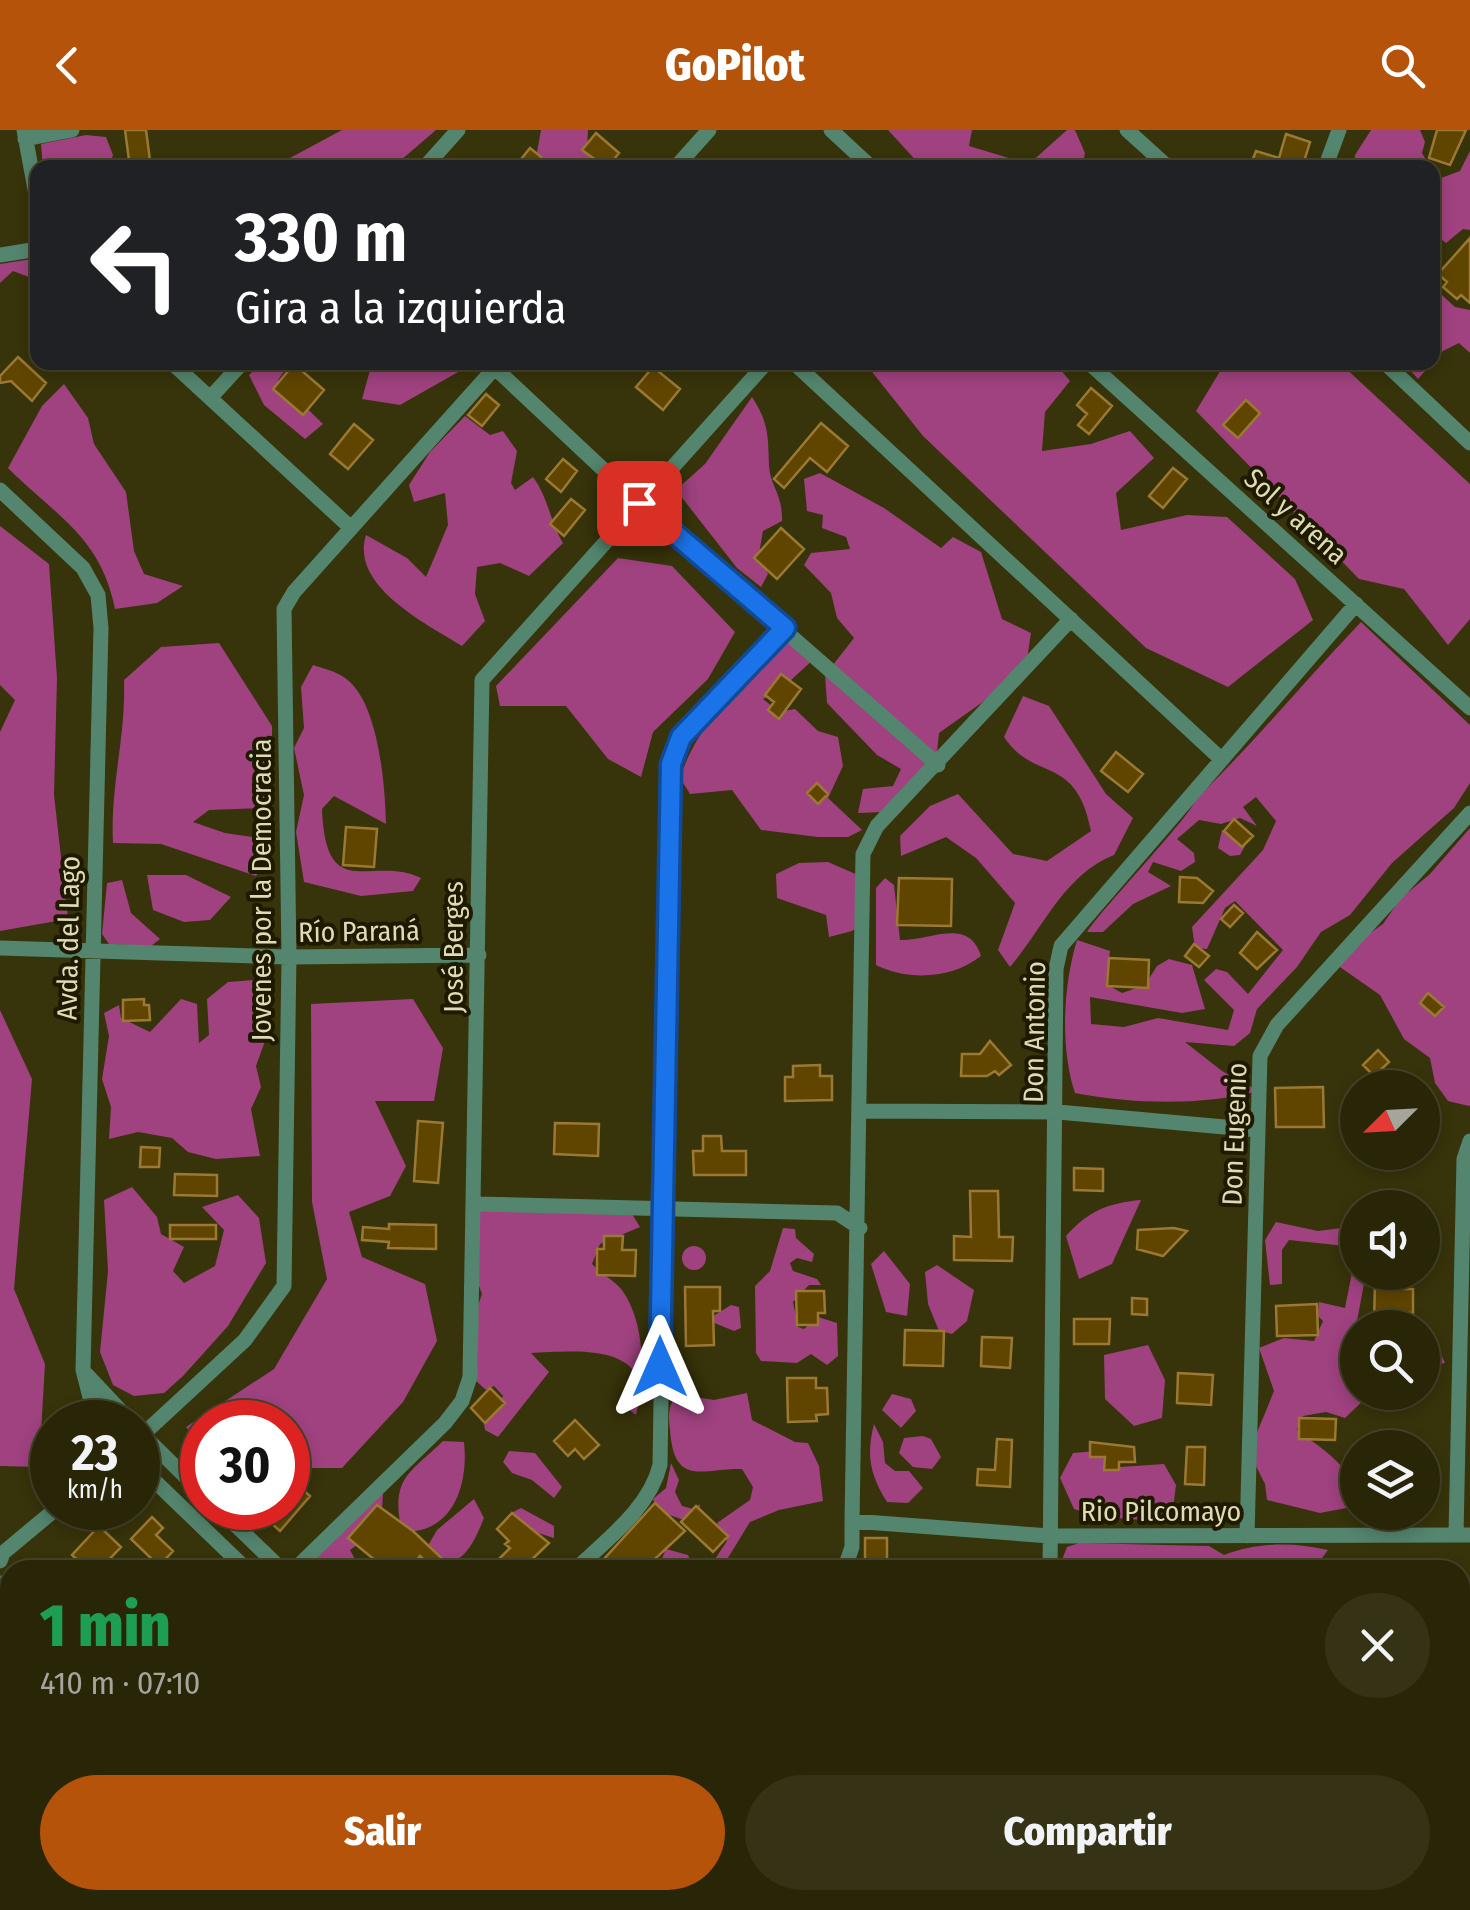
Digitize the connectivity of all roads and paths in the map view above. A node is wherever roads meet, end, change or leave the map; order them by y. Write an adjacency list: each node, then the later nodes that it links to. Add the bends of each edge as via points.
1 (72, 130): 7 (street)
2 (458, 130): 8 (street)
3 (709, 130): 9 (street)
4 (831, 130): 10 (street)
5 (1127, 130): 11 (street)
6 (1338, 130): 12 (street)
7 (24, 134): 13 (street)
8 (431, 160)
9 (682, 160)
10 (863, 160)
11 (1160, 160)
12 (1329, 160)
13 (30, 164)
14 (30, 249): 15 (street)
15 (0, 255)
16 (180, 370): 24 (street)
17 (236, 370): 24 (street)
18 (494, 370): 28 (street, Jovenes por la Democracia)
19 (503, 370): 27 (street)
20 (759, 370): 27 (street, José Berges)
21 (802, 370): 30 (street)
22 (1097, 370): 29 (street, Sol y arena)
23 (1393, 370): 25 (street)
24 (210, 398): 28 (street)
25 (1470, 442)
26 (0, 490): 37 (street, Avda. del Lago, via 83,568 98,595)
27 (639, 503): 31 (street); 38 (street, José Berges, via 482,680)
28 (352, 528): 39 (street, Jovenes por la Democracia, via 284,608)
29 (1356, 604): 32 (street, Sol y arena); 33 (street, Don Antonio)
30 (1071, 619): 33 (street); 34 (street)
31 (785, 628): 34 (street); 46 (street, via 681,737 671,764)
32 (1470, 708)
33 (1221, 759): 41 (street, Don Antonio, via 1061,946)
34 (938, 765): 40 (street, via 876,826 863,854)
35 (1470, 813): 42 (street, Don Eugenio, via 1266,1038)
36 (0, 948): 37 (street, Río Paraná)
37 (92, 951): 39 (street, Río Paraná); 49 (street, Avda. del Lago)
38 (479, 955): 39 (street, Río Paraná); 45 (street, José Berges)
39 (289, 957): 52 (street, Jovenes por la Democracia, via 284,1286 245,1340)
40 (861, 1112): 41 (street); 44 (street)
41 (1058, 1112): 42 (street); 60 (street, Don Antonio)
42 (1258, 1130): 61 (street, Don Eugenio)
43 (1470, 1141): 59 (street, via 1464,1158)
44 (860, 1198): 47 (street); 48 (street)
45 (476, 1204): 46 (street); 65 (street, José Berges, via 470,1377 462,1401)
46 (661, 1208): 47 (street); 66 (street, via 658,1474 644,1502)
47 (837, 1213): 48 (street)
48 (860, 1228): 56 (street)
49 (83, 1370): 50 (street, Avda. del Lago); 51 (street)
50 (91, 1400)
51 (110, 1400)
52 (160, 1412)
53 (160, 1453): 54 (street)
54 (180, 1472)
55 (160, 1485): 63 (street)
56 (852, 1521): 60 (street, Rio Pilcomayo); 67 (street)
57 (30, 1530): 62 (street)
58 (241, 1530): 64 (street)
59 (1463, 1535): 61 (street, Rio Pilcomayo)
60 (1050, 1536): 61 (street, Rio Pilcomayo); 68 (street, Don Antonio)
61 (1247, 1536)
62 (0, 1560)
63 (237, 1560)
64 (272, 1560)
65 (304, 1560)
66 (585, 1560)
67 (848, 1560)
68 (1050, 1560)

